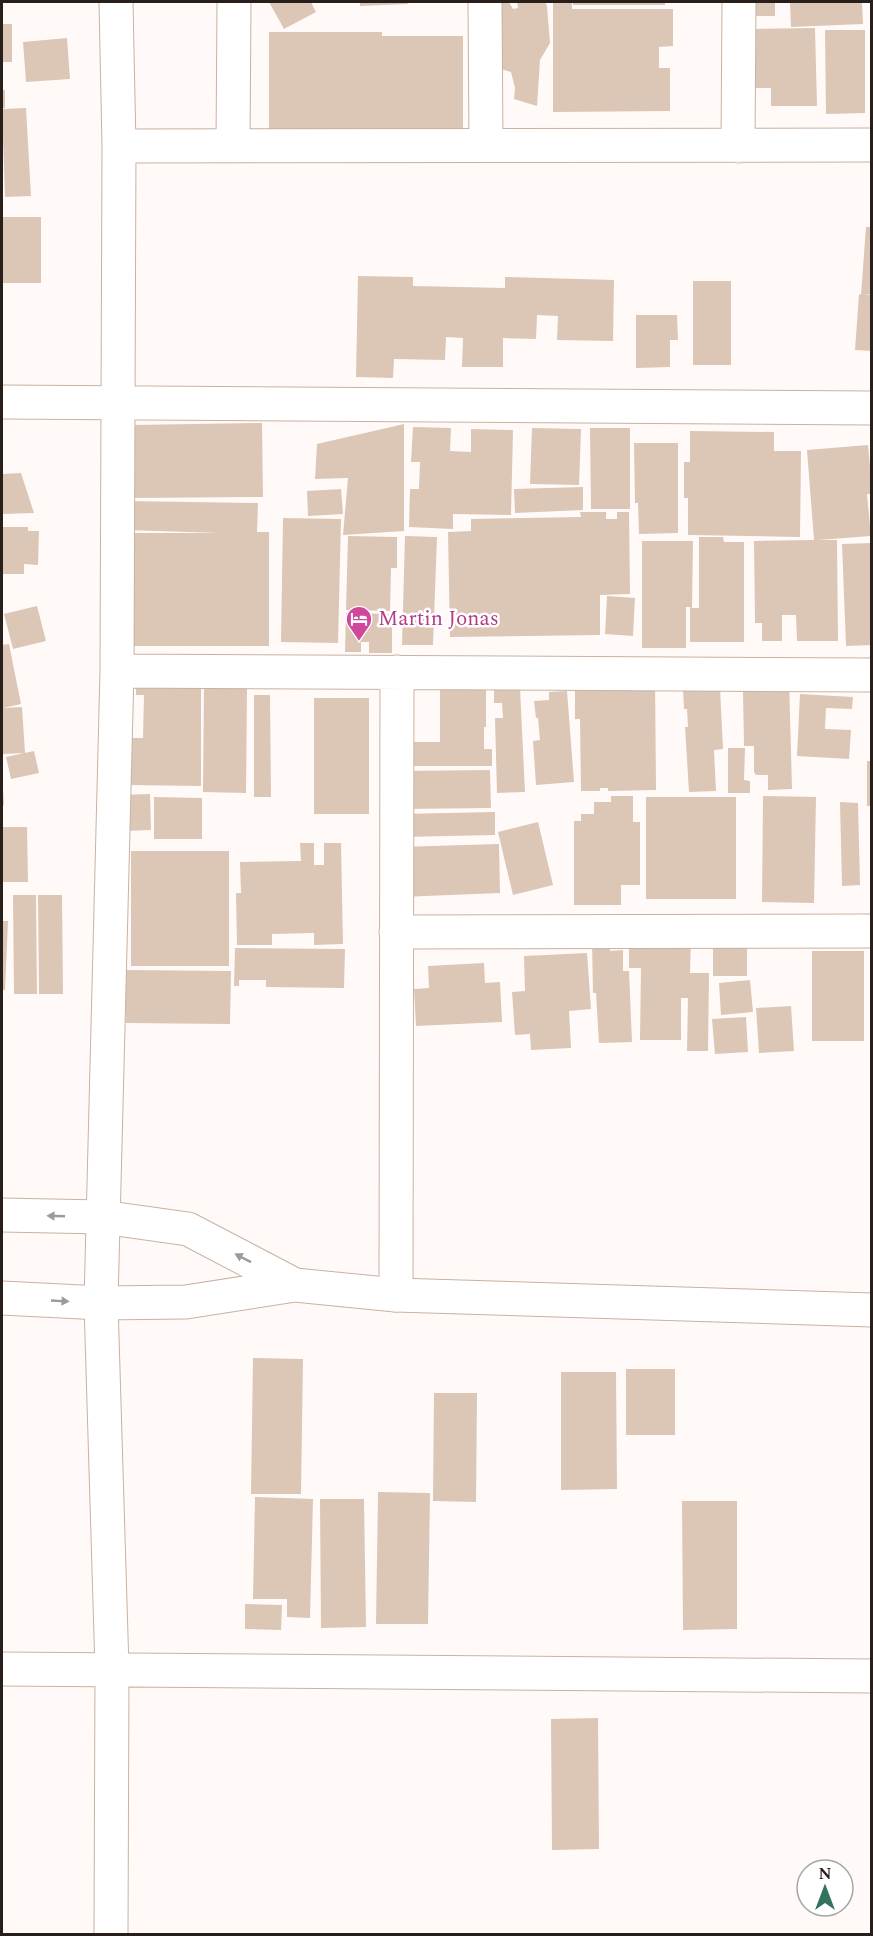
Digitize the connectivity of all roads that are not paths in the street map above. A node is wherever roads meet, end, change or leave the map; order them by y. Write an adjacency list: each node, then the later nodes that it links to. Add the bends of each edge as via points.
1 (116, 2): 7 (street)
2 (234, 2): 8 (street)
3 (485, 2): 5 (street)
4 (739, 2): 9 (street)
5 (486, 145): 8 (street); 9 (street)
6 (872, 145): 9 (street)
7 (119, 146): 8 (street); 11 (street)
8 (233, 146)
9 (738, 146)
10 (2, 402): 11 (street)
11 (118, 403): 12 (street); 13 (street)
12 (872, 408)
13 (117, 671): 14 (street); 19 (street)
14 (397, 672): 15 (street); 17 (street)
15 (872, 675)
16 (872, 931): 17 (street)
17 (396, 932): 21 (street)
18 (2, 1215): 19 (street, one-way to 18)
19 (102, 1217): 20 (street, one-way to 19, via 188,1229); 23 (street)
20 (295, 1285): 21 (street); 23 (street, via 186,1302)
21 (396, 1295): 24 (street)
22 (2, 1298): 23 (street, one-way to 23)
23 (101, 1303): 26 (street)
24 (872, 1310)
25 (2, 1668): 26 (street)
26 (112, 1669): 27 (street); 28 (street)
27 (872, 1676)
28 (111, 1935)

